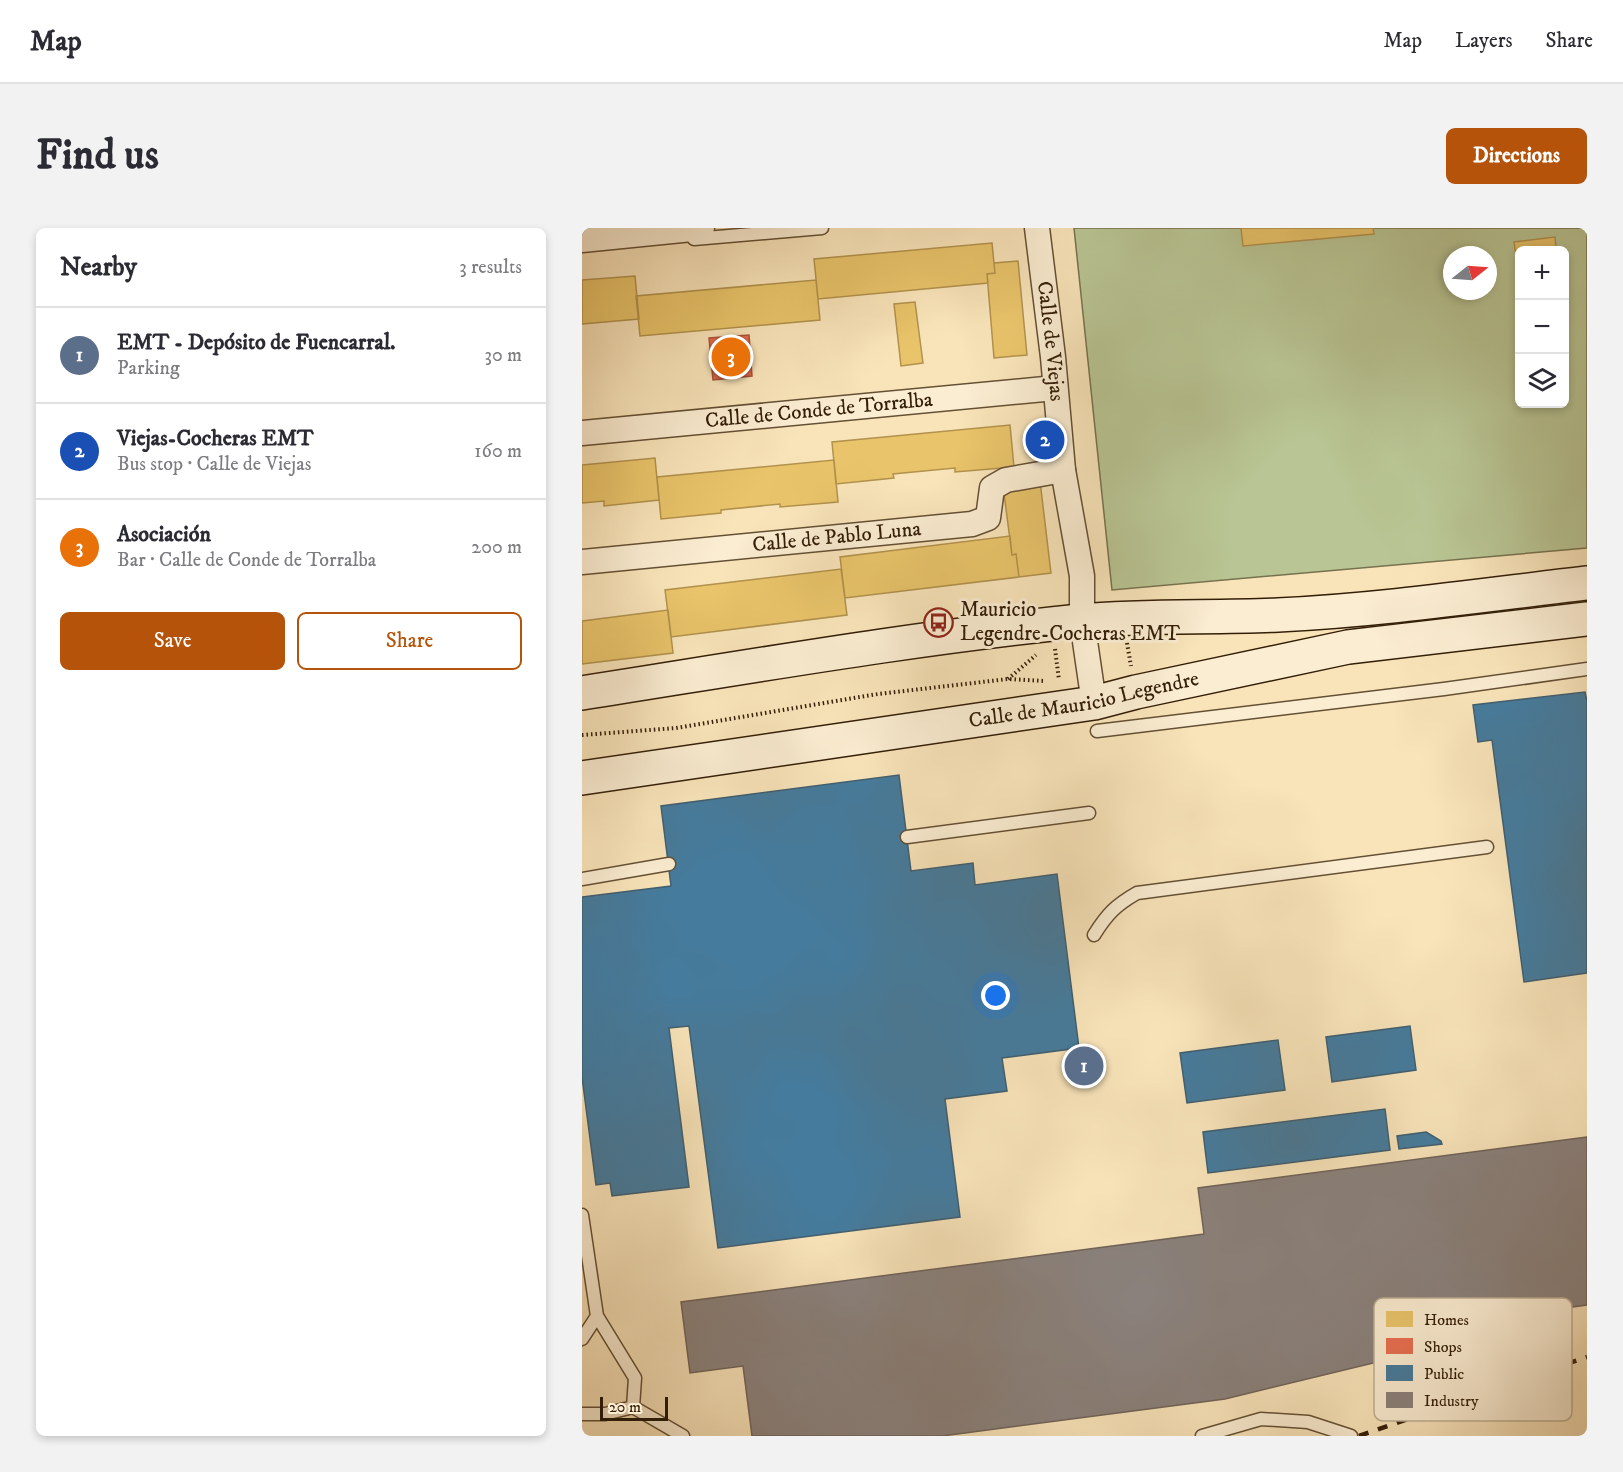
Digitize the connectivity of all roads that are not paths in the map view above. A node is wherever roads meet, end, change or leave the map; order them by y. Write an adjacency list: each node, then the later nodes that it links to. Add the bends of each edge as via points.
1 (702, 228): 4 (street)
2 (822, 228): 5 (lane)
3 (1037, 228): 6 (street, Calle de Viejas)
4 (582, 240)
5 (582, 249)
6 (1055, 388): 7 (street, Calle de Conde de Torralba); 8 (street, Calle de Viejas)
7 (582, 433)
8 (1063, 470): 9 (street, Calle de Pablo Luna, via 1006,480 992,488 988,518 972,524); 12 (street, Calle de Viejas, via 1082,576)
9 (582, 562)
10 (1587, 584): 12 (street, via 1377,608)
11 (1587, 619): 15 (street, Calle de Mauricio Legendre, via 1348,647 1136,692)
12 (1082, 621): 14 (street, via 940,638); 15 (street, Calle de Viejas)
13 (1587, 669): 15 (lane, via 1433,691)
14 (582, 693)
15 (1096, 717): 16 (street, Calle de Mauricio Legendre)
16 (582, 778)
17 (1089, 813): 18 (lane)
18 (907, 837)
19 (1487, 847): 22 (lane, via 1137,893 1120,903)
20 (669, 864): 21 (lane)
21 (582, 879)
22 (1094, 935)
23 (582, 1215): 24 (lane)
24 (583, 1229): 25 (lane)
25 (597, 1316): 26 (lane); 27 (lane, via 635,1378)
26 (582, 1339)
27 (633, 1407): 28 (lane, via 605,1414); 29 (lane)
28 (582, 1414)
29 (683, 1436)
30 (1202, 1436): 31 (lane, via 1261,1419 1308,1422)
31 (1351, 1436)

